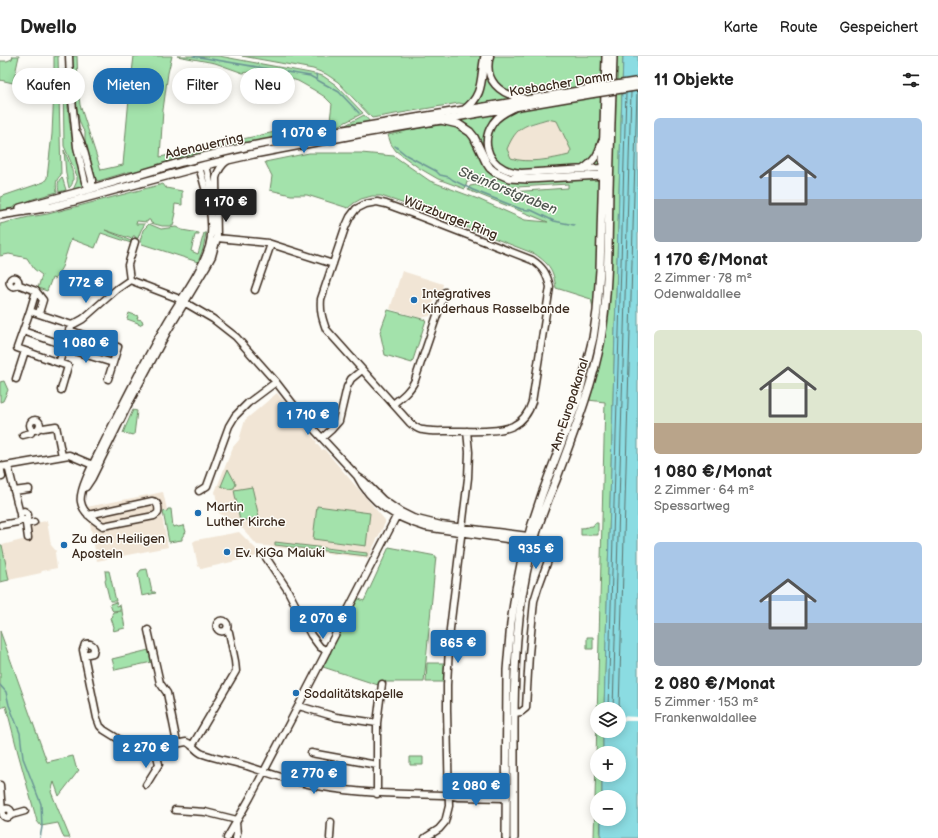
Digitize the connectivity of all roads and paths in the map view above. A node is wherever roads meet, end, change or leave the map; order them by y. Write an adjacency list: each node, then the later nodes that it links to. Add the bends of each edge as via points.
1 (69, 56): 22 (street, via 77,148 85,182)
2 (485, 56): 12 (main road, via 482,83 472,103)
3 (490, 56): 9 (street, via 489,72 494,84 504,93)
4 (606, 56): 16 (main road, Am Europakanal)
5 (613, 56): 21 (main road, Am Europakanal)
6 (638, 81): 8 (street, Kosbacher Damm, bridge)
7 (638, 87): 8 (street, Kosbacher Damm, bridge)
8 (593, 91): 9 (street, Kosbacher Damm); 10 (street, Kosbacher Damm)
9 (528, 99): 11 (street, Kosbacher Damm)
10 (516, 107): 11 (street, Kosbacher Damm); 20 (street, via 496,120 489,130 486,144 488,152 498,165 512,172 521,173)
11 (488, 109): 12 (street, Adenauerring); 13 (street, Adenauerring)
12 (464, 110): 14 (main road, Adenauerring)
13 (441, 120): 14 (main road, Adenauerring); 21 (main road, via 458,124 470,132 490,168 510,178 528,179)
14 (387, 126): 15 (main road, Adenauerring)
15 (371, 129): 17 (main road, Adenauerring, via 284,140); 18 (main road, Adenauerring)
16 (603, 138): 20 (street, via 598,154); 21 (main road, Am Europakanal)
17 (200, 158): 19 (main road); 22 (main road, Adenauerring, via 168,166)
18 (228, 160): 19 (main road, Adenauerring); 23 (street, via 218,170 216,178)
19 (202, 166): 22 (main road, Adenauerring); 23 (street); 34 (street, via 211,218 211,239 206,256)
20 (583, 169): 21 (street)
21 (606, 171): 70 (main road, Am Europakanal, via 593,338 578,399 542,494)
22 (91, 193): 24 (main road, Adenauerring, via 52,207)
23 (217, 209): 25 (street)
24 (0, 215)
25 (217, 238): 27 (street); 34 (street, via 206,268)
26 (135, 242): 29 (street, via 128,265)
27 (271, 244): 28 (street); 31 (street)
28 (333, 264): 43 (street, Würzburger Ring, via 321,299 321,317 326,329); 51 (street, Würzburger Ring, via 350,217 366,204 376,202 524,256 543,269 550,286 530,408 513,426 499,430)
29 (130, 280): 34 (street); 37 (street)
30 (17, 284): 32 (street)
31 (255, 290)
32 (36, 291): 35 (street); 36 (street, via 43,300)
33 (445, 292): 48 (street, via 415,380 408,392)
34 (183, 301): 46 (street, via 213,318 236,337); 57 (street, via 159,335)
35 (30, 310): 36 (street); 38 (street)
36 (39, 313): 37 (street)
37 (71, 328): 39 (street); 42 (street, via 118,348)
38 (23, 331): 39 (street); 40 (street, via 17,348)
39 (64, 346): 41 (street); 42 (street)
40 (25, 351): 41 (street); 44 (street)
41 (59, 363): 47 (street, via 68,366)
42 (113, 363): 45 (street)
43 (362, 370): 48 (street, Würzburger Ring); 53 (street, via 351,379 347,387 339,421)
44 (16, 379)
45 (108, 379)
46 (276, 382): 53 (street); 62 (street, via 235,416 207,486)
47 (60, 390)
48 (393, 404): 51 (street, Würzburger Ring, via 410,423 422,430)
49 (39, 427): 50 (street); 50 (street, via 39,422 34,420 30,425); 54 (street, via 56,426)
50 (32, 429): 52 (street, via 31,434)
51 (467, 430): 68 (street, via 468,478)
52 (23, 435)
53 (322, 438): 63 (street, via 375,500 385,509)
54 (62, 456): 56 (street); 57 (street, via 69,455)
55 (0, 466): 56 (street); 59 (street)
56 (8, 466): 58 (street)
57 (95, 466): 64 (street, via 84,486 80,501)
58 (11, 475): 59 (street); 61 (street)
59 (1, 477)
60 (29, 489): 61 (street)
61 (14, 491): 65 (street)
62 (199, 491)
63 (398, 514): 68 (street, via 412,523 425,527); 74 (street)
64 (88, 515): 64 (street, via 103,526 154,516 159,508 156,503 148,502)
65 (23, 519): 66 (street); 67 (street); 69 (street)
66 (34, 522)
67 (1, 525)
68 (462, 530): 70 (street); 89 (street, via 451,622 448,678)
69 (28, 538)
70 (530, 539): 78 (main road, Am Europakanal, via 517,633); 78 (street, via 550,543 553,547 534,601 526,708); 90 (main road, Am Europakanal, via 516,590 509,637)
71 (265, 556): 74 (street, via 287,589 311,635 320,647)
72 (148, 630): 80 (street, via 160,683 167,693)
73 (226, 630): 81 (street, via 229,632 236,671)
74 (327, 651): 77 (street)
75 (84, 655): 82 (street, via 100,726 133,748)
76 (382, 684): 79 (street)
77 (299, 706): 79 (street, via 336,717); 85 (street)
78 (514, 713): 91 (main road, Am Europakanal)
79 (378, 723): 84 (street)
80 (177, 743): 81 (street, via 186,742); 82 (street)
81 (192, 746): 85 (street, via 202,754)
82 (155, 748): 87 (street, via 159,764)
83 (311, 753): 84 (street)
84 (377, 765): 88 (street)
85 (264, 772): 88 (street, via 313,786); 95 (street)
86 (0, 785): 94 (street, via 2,812 4,809 11,811)
87 (146, 785)
88 (377, 794): 89 (street)
89 (449, 795): 90 (street); 100 (street, via 445,822)
90 (506, 796): 91 (main road); 101 (main road, Am Europakanal)
91 (514, 796): 102 (main road, Am Europakanal)
92 (175, 810): 95 (street, via 205,812)
93 (25, 811): 94 (street)
94 (6, 818)
95 (236, 821): 97 (street); 98 (street)
96 (331, 822): 99 (street)
97 (227, 838)
98 (236, 838)
99 (330, 838)
100 (425, 838)
101 (506, 838)
102 (514, 838)

